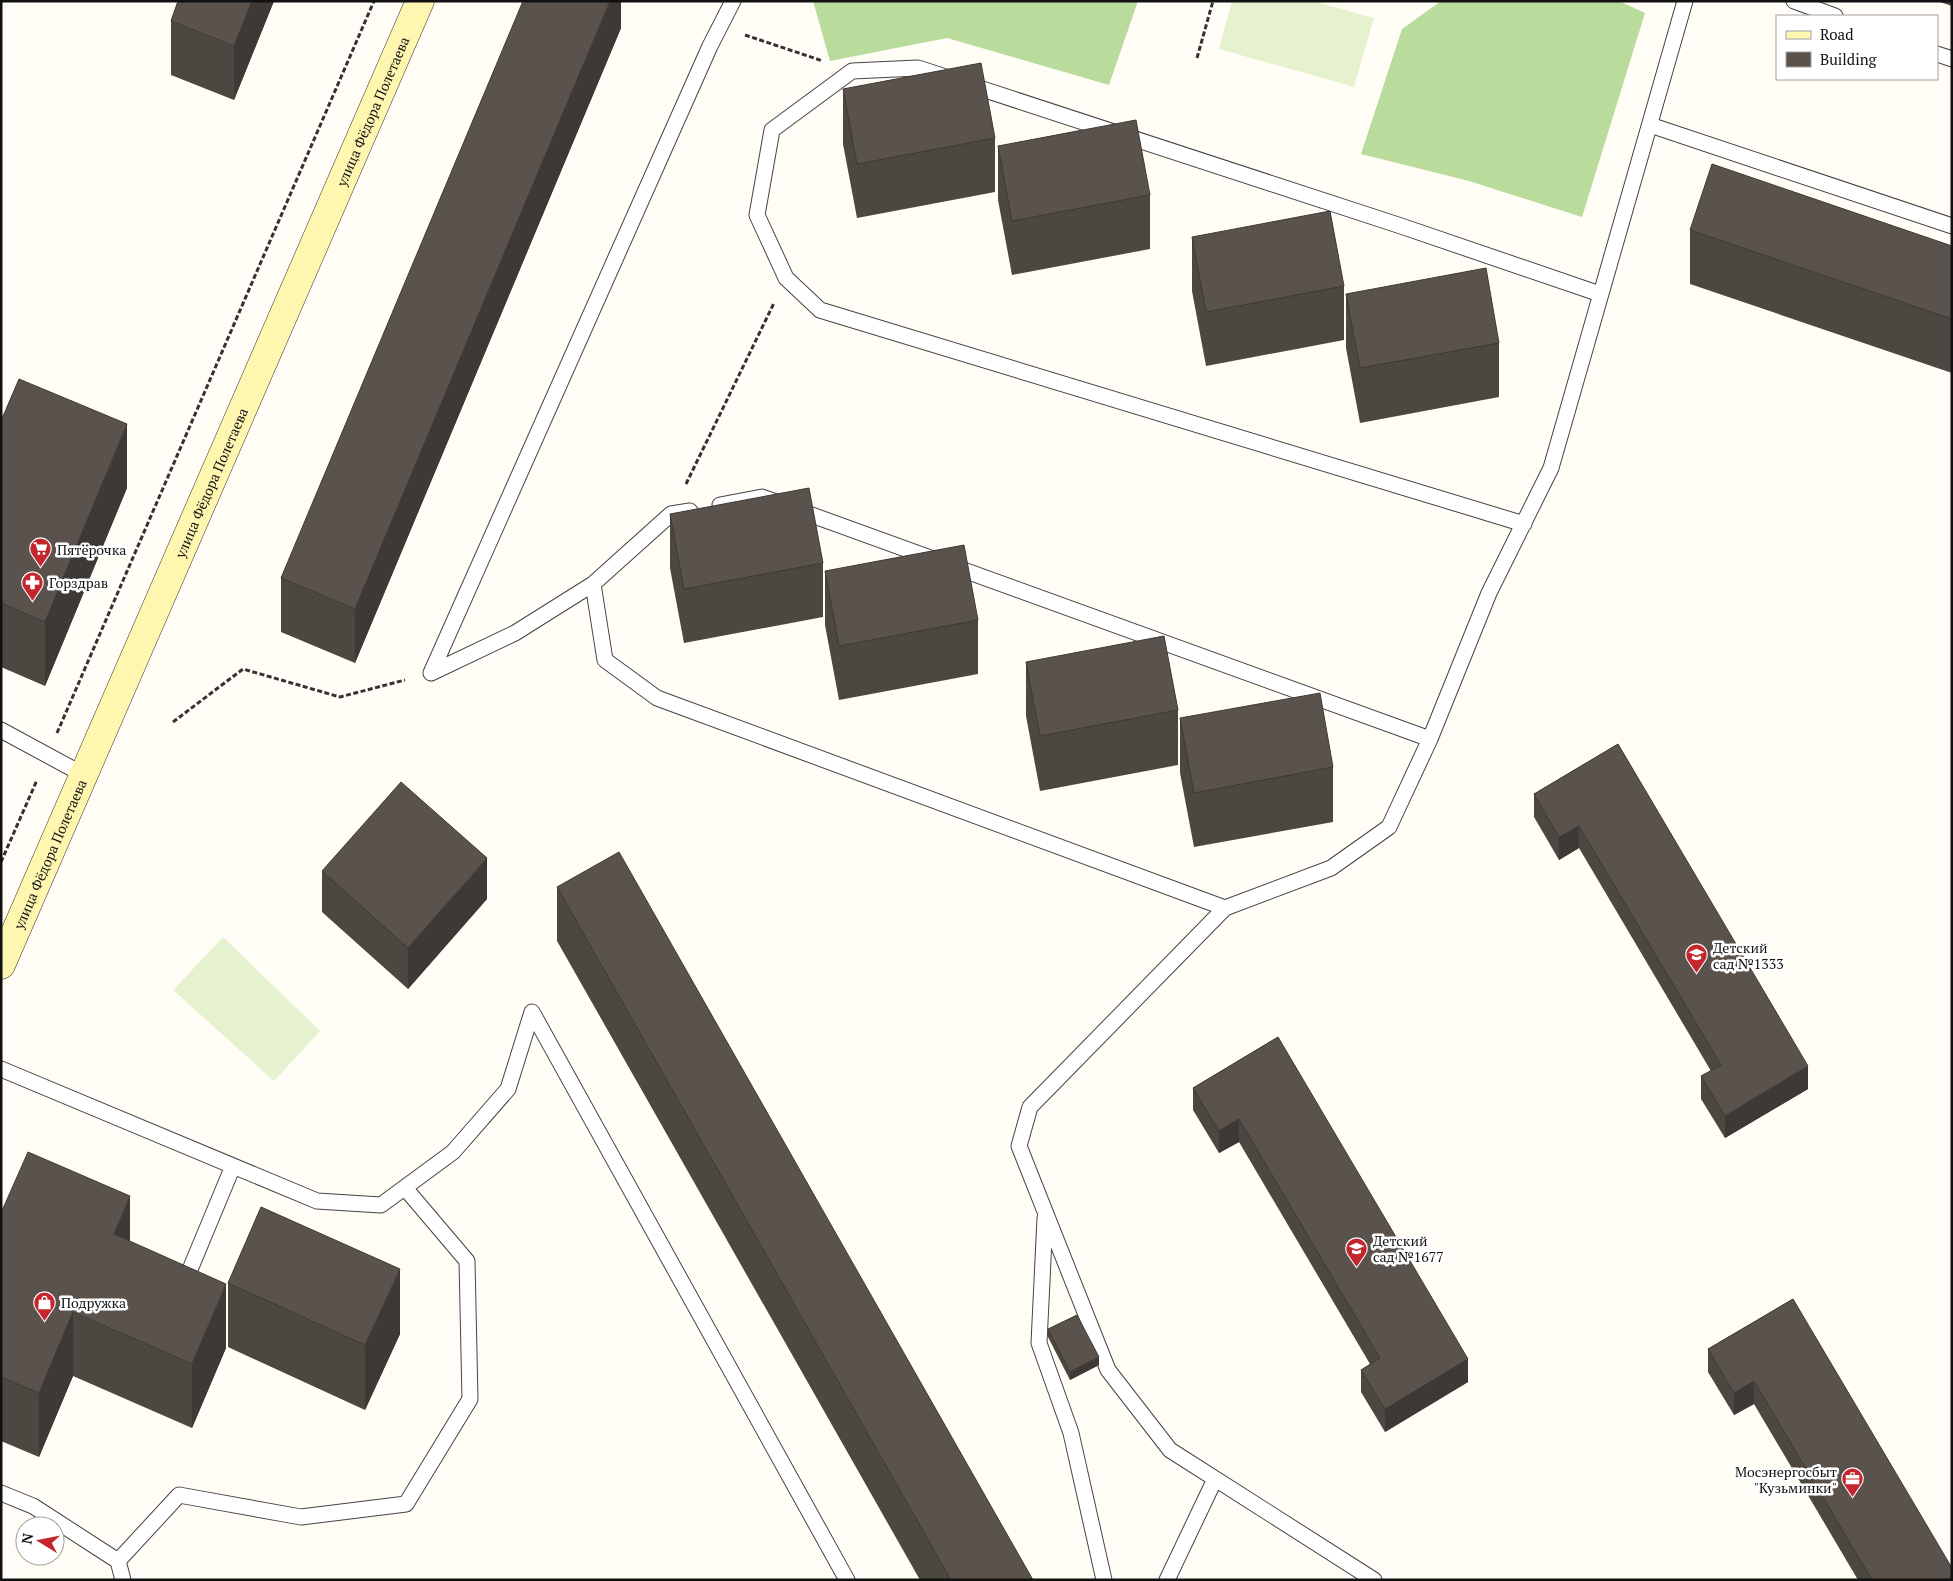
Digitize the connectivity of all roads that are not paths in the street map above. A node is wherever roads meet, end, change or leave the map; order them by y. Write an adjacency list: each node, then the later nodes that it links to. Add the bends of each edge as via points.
1 (420, 1): 15 (main road, улица Фёдора Полетаева)
2 (733, 1): 12 (lane, via 710,46 432,673 515,633)
3 (1684, 1): 8 (lane)
4 (1794, 1): 5 (lane)
5 (1832, 15)
6 (1938, 54): 7 (lane)
7 (1952, 59)
8 (1650, 125): 9 (lane); 10 (lane)
9 (1952, 226)
10 (1600, 294): 11 (lane, via 1551,468); 11 (lane, via 918,68 852,70 772,130 757,215 786,278 820,310)
11 (1524, 524): 14 (lane, via 1489,593)
12 (593, 584): 14 (lane, via 671,514 762,497); 16 (lane, via 605,660 657,698)
13 (1, 730): 15 (lane)
14 (1430, 739): 16 (lane, via 1389,827 1331,868)
15 (84, 774): 17 (main road, улица Фёдора Полетаева)
16 (1225, 908): 21 (lane, via 1030,1107 1019,1146)
17 (1, 965)
18 (1, 1069): 19 (lane)
19 (234, 1166): 20 (lane, via 317,1201 381,1205); 22 (lane)
20 (405, 1188): 25 (lane, via 467,1261 470,1399 406,1504 301,1517 179,1495); 27 (lane, via 453,1152 508,1088 532,1012)
21 (1046, 1212): 23 (lane, via 1108,1370 1170,1450); 28 (lane, via 1039,1343 1071,1433)
22 (189, 1272)
23 (1215, 1479): 29 (lane); 30 (lane)
24 (1, 1493): 25 (lane, via 33,1506)
25 (118, 1561): 26 (lane)
26 (123, 1580)
27 (847, 1580)
28 (1104, 1580)
29 (1167, 1580)
30 (1374, 1580)

